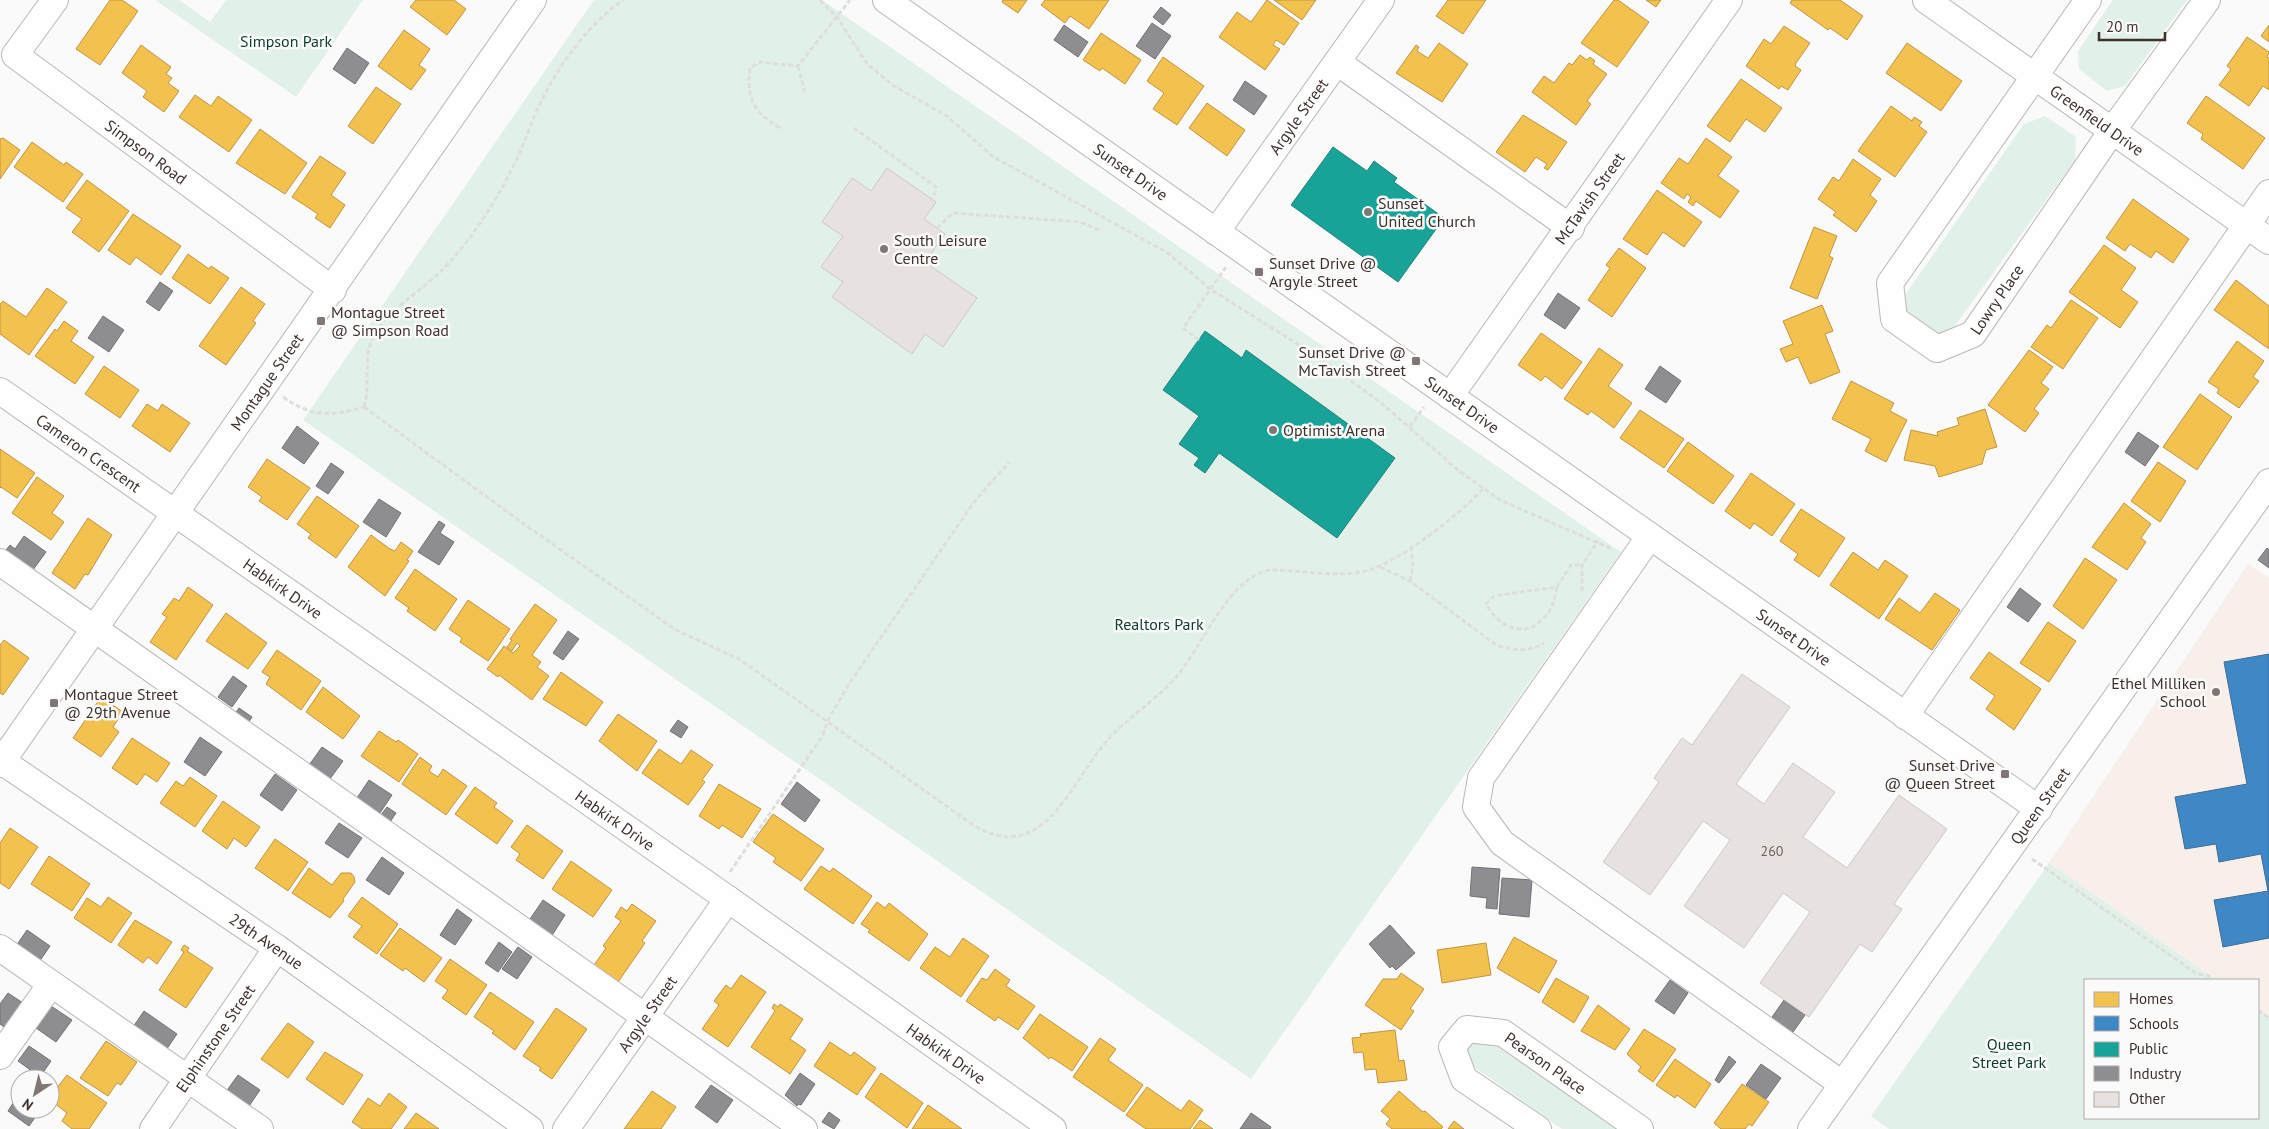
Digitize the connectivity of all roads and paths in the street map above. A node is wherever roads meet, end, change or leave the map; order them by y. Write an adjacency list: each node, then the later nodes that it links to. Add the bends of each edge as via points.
1 (55, 0): 30 (street, Simpson Road, via 15,55)
2 (533, 0): 30 (street, Montague Street)
3 (623, 0): 35 (path, via 603,14 572,51 541,103 515,164 483,220 458,254 379,326 370,347)
4 (820, 0): 12 (path)
5 (850, 0): 12 (path)
6 (886, 0): 26 (street, Sunset Drive)
7 (1381, 0): 13 (street, Argyle Street)
8 (1730, 0): 24 (street, McTavish Street)
9 (1926, 0): 15 (street, Greenfield Drive)
10 (2088, 0): 15 (street, Lowry Place)
11 (2207, 0): 19 (street, Lowry Place)
12 (837, 17): 14 (path); 29 (path, via 867,64 894,86 947,116 992,156 1168,253)
13 (1337, 62): 24 (street); 26 (street, Argyle Street)
14 (798, 66): 16 (path); 17 (path, via 760,62 750,68 749,96 762,118)
15 (2034, 76): 19 (street, Greenfield Drive); 19 (street, Lowry Place, via 1890,283 1894,319 1937,349 1973,334)
16 (805, 93)
17 (780, 128)
18 (854, 128): 21 (path, via 936,187)
19 (2112, 131): 22 (street, Greenfield Drive)
20 (2269, 193): 22 (street)
21 (931, 198)
22 (2246, 225): 27 (street, Greenfield Drive); 52 (street)
23 (937, 228): 25 (path, via 954,213 1080,222)
24 (1571, 228): 34 (street, McTavish Street)
25 (1101, 231)
26 (1216, 232): 28 (street, Sunset Drive)
27 (2269, 241)
28 (1239, 248): 29 (path); 34 (street, Sunset Drive)
29 (1210, 289): 31 (path, via 1183,328); 38 (path, via 1323,360)
30 (333, 290): 32 (street, Montague Street)
31 (1199, 340)
32 (266, 385): 35 (path, via 295,405 318,414 338,414); 39 (street, Montague Street)
33 (0, 391): 39 (street, Cameron Crescent)
34 (1450, 396): 40 (street, Sunset Drive)
35 (364, 407): 53 (path, via 676,630 739,659)
36 (1009, 462): 53 (path, via 974,502 849,684)
37 (2269, 482): 55 (street, Queen Street)
38 (1484, 488): 41 (path, via 1500,500); 42 (path, via 1464,509)
39 (175, 514): 50 (street, Montague Street); 57 (street, Habkirk Drive)
40 (1650, 536): 43 (street); 52 (street, Sunset Drive)
41 (1598, 541): 43 (path); 45 (path)
42 (1411, 546): 46 (path); 47 (path, via 1413,565)
43 (1632, 560): 65 (street, via 1481,778 1476,807 1502,843)
44 (0, 562): 50 (street)
45 (1582, 566): 48 (path, via 1571,565); 49 (path)
46 (1380, 567): 47 (path); 53 (path, via 1349,574 1269,570 1246,580 1233,594 1178,676 1105,744 1048,820 1021,836 1006,838 987,833)
47 (1410, 581): 51 (path, via 1496,645 1524,650)
48 (1557, 587): 48 (path, via 1494,596 1486,604 1501,624 1514,630 1529,627 1543,619 1554,603)
49 (1581, 595)
50 (95, 628): 54 (street, Montague Street); 62 (street)
51 (1546, 642)
52 (1906, 716): 55 (street, Sunset Drive)
53 (828, 720): 57 (path, via 823,735)
54 (1, 762): 59 (street, 29th Avenue)
55 (2039, 809): 56 (street, Queen Street)
56 (2013, 846): 60 (path, via 2197,974); 65 (street, Queen Street)
57 (723, 895): 62 (street, Argyle Street); 71 (street, Habkirk Drive)
58 (0, 948): 61 (street)
59 (277, 948): 64 (street, Elphinstone Street); 68 (street, 29th Avenue)
60 (2212, 979)
61 (51, 984): 63 (street); 64 (street)
62 (645, 1018): 69 (street, Argyle Street); 70 (street)
63 (0, 1056)
64 (188, 1078): 66 (street, Elphinstone Street); 67 (street)
65 (1842, 1084): 74 (street, Queen Street)
66 (153, 1129)
67 (260, 1129)
68 (530, 1129)
69 (566, 1129)
70 (804, 1129)
71 (1053, 1129)
72 (1538, 1129): 73 (street, Pearson Place, via 1464,1079 1452,1047 1467,1028 1503,1033)
73 (1640, 1129)
74 (1811, 1129)

